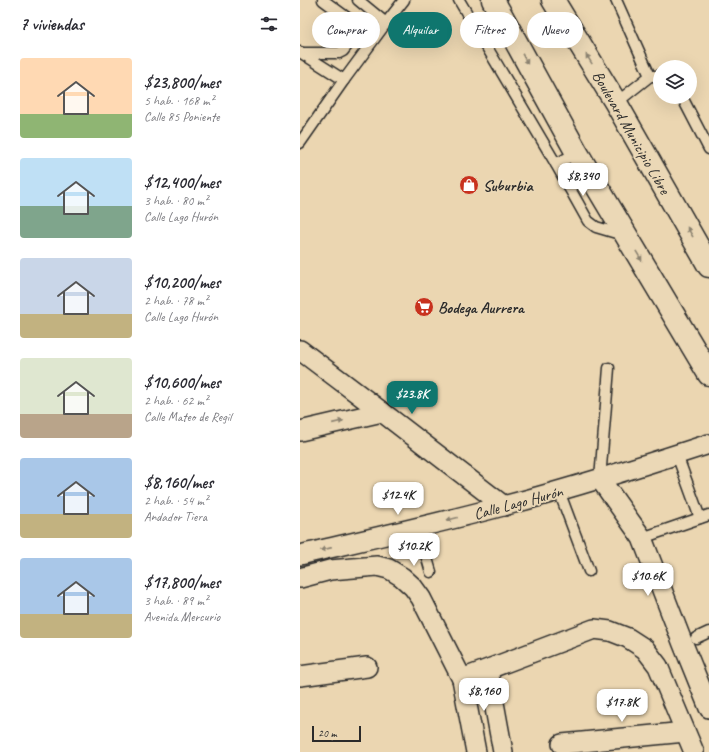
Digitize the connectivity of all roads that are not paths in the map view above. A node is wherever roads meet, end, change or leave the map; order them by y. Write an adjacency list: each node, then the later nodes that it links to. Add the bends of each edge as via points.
1 (323, 0): 9 (lane, via 354,22 357,33 343,51)
2 (358, 0): 8 (lane)
3 (404, 0): 8 (lane)
4 (459, 0): 18 (lane)
5 (493, 0): 17 (main road, one-way to 17)
6 (553, 0): 13 (main road, Boulevard Municipio Libre, one-way to 6)
7 (616, 0): 10 (lane)
8 (386, 23): 12 (lane)
9 (301, 52): 12 (lane)
10 (653, 72)
11 (653, 77): 13 (lane)
12 (344, 80): 15 (lane)
13 (616, 102): 20 (main road, Boulevard Municipio Libre, one-way to 13)
14 (686, 104): 16 (lane)
15 (300, 143)
16 (709, 149)
17 (577, 153): 18 (lane); 19 (main road)
18 (556, 164): 19 (lane, via 588,221)
19 (626, 235): 23 (main road, one-way to 23)
20 (709, 266)
21 (300, 350): 24 (street)
22 (609, 368): 28 (lane)
23 (709, 374)
24 (382, 412): 25 (street, one-way to 24); 30 (street)
25 (300, 431)
26 (709, 444): 27 (street, Calle Lago Hurón)
27 (677, 455): 28 (street, Calle Lago Hurón); 31 (lane)
28 (600, 479): 29 (street, Calle Lago Hurón); 33 (street)
29 (559, 491): 30 (street, Calle Lago Hurón); 35 (lane)
30 (504, 506): 32 (street, Calle Lago Hurón, one-way to 32)
31 (705, 517): 33 (lane)
32 (418, 527): 34 (street, Calle Lago Hurón, one-way to 34); 36 (lane)
33 (642, 538): 44 (street)
34 (300, 555)
35 (589, 571)
36 (432, 572)
37 (300, 578): 43 (street, via 330,570 377,566 390,569 413,587 421,598)
38 (709, 632): 39 (lane)
39 (696, 638)
40 (367, 667): 42 (street)
41 (488, 670): 43 (street); 45 (street, via 594,629 610,631 628,638 645,649 658,666); 48 (street)
42 (300, 676)
43 (462, 679): 47 (street)
44 (709, 708)
45 (686, 732): 46 (street); 49 (street)
46 (562, 744)
47 (476, 752)
48 (503, 752)
49 (694, 752)

